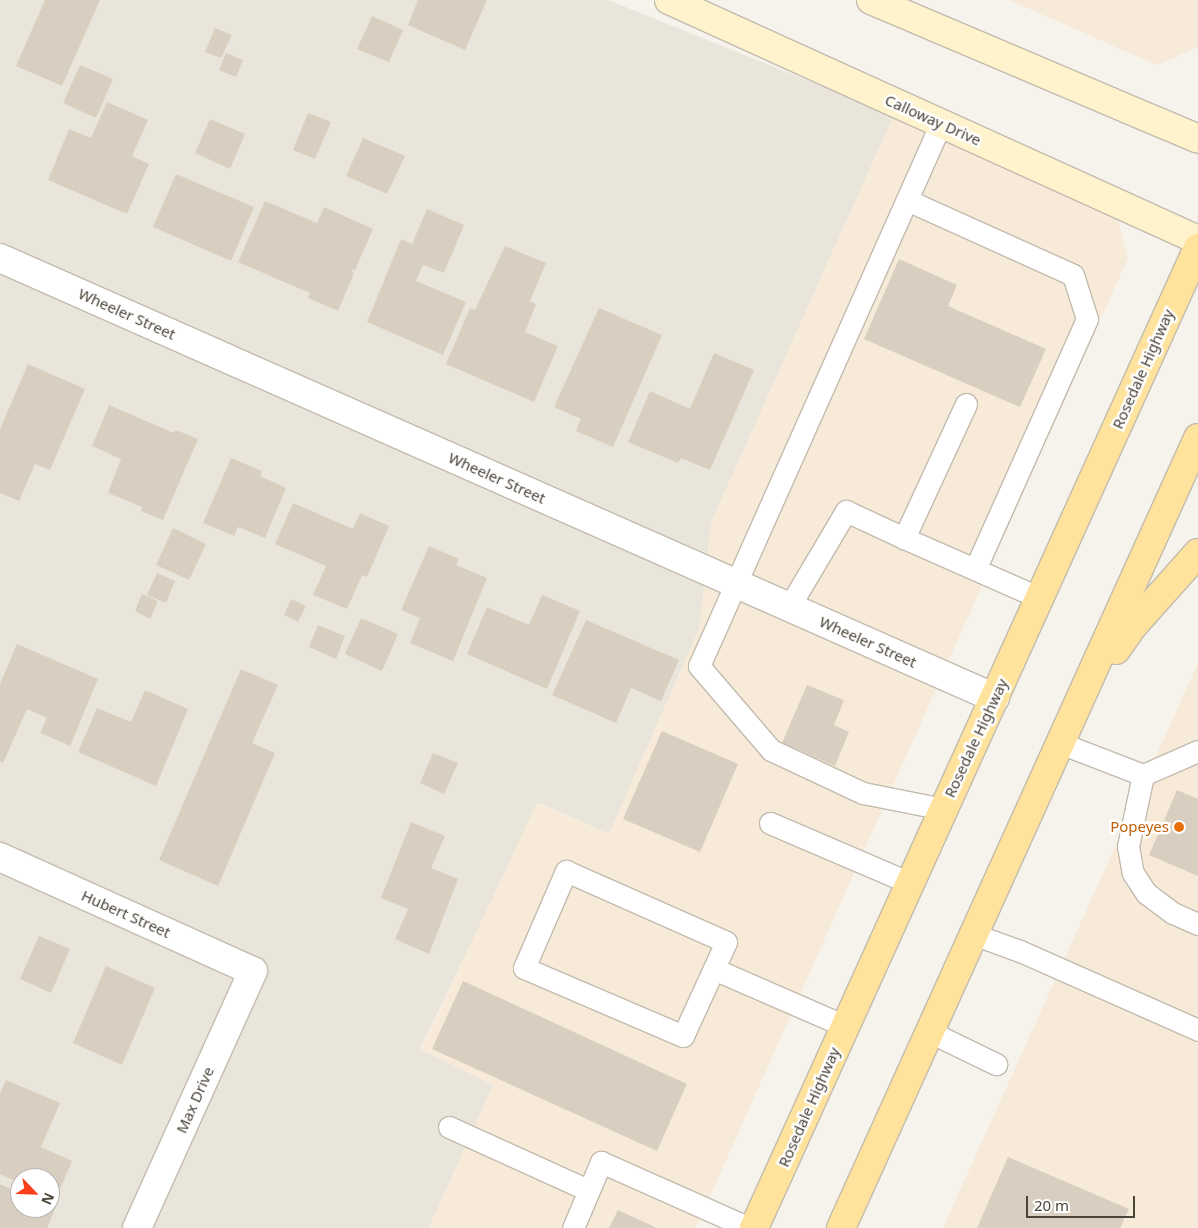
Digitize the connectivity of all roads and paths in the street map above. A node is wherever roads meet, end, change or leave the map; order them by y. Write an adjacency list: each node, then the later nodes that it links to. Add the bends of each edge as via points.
1 (669, 0): 3 (main road, Calloway Drive)
2 (879, 2): 4 (main road)
3 (941, 123): 5 (lane); 6 (main road, Calloway Drive)
4 (1198, 140)
5 (906, 200): 13 (lane, via 1073,275 1088,319); 14 (lane)
6 (1198, 240)
7 (1198, 248): 15 (main road, Rosedale Highway)
8 (0, 258): 14 (street, Wheeler Street)
9 (966, 404): 11 (lane)
10 (1198, 438): 18 (main road)
11 (904, 538): 13 (lane); 16 (lane, via 846,511)
12 (1198, 553): 18 (main road, via 1132,626)
13 (975, 569): 15 (lane)
14 (735, 583): 16 (street, Wheeler Street); 21 (lane, via 699,666 771,750 863,793)
15 (1040, 598): 17 (main road, Rosedale Highway)
16 (788, 607): 17 (street, Wheeler Street)
17 (995, 698): 21 (main road, Rosedale Highway)
18 (1064, 734): 20 (lane); 26 (main road)
19 (1198, 751): 20 (lane)
20 (1143, 775): 25 (lane, via 1128,846 1133,873 1146,893 1173,913)
21 (943, 809): 24 (main road, Rosedale Highway)
22 (770, 823): 24 (lane)
23 (0, 857): 28 (street, Hubert Street)
24 (910, 883): 29 (main road, Rosedale Highway)
25 (1198, 924)
26 (973, 934): 30 (lane, via 1020,951); 31 (main road)
27 (714, 969): 27 (lane, via 726,942 566,871 524,968 683,1036); 29 (lane)
28 (253, 971): 35 (street, Max Drive)
29 (845, 1026): 38 (main road, Rosedale Highway)
30 (1198, 1030)
31 (928, 1031): 32 (lane); 39 (main road)
32 (996, 1064)
33 (448, 1127): 34 (lane)
34 (588, 1190): 36 (lane); 37 (lane, via 601,1162)
35 (137, 1228)
36 (573, 1228)
37 (749, 1228)
38 (754, 1228)
39 (841, 1228)

